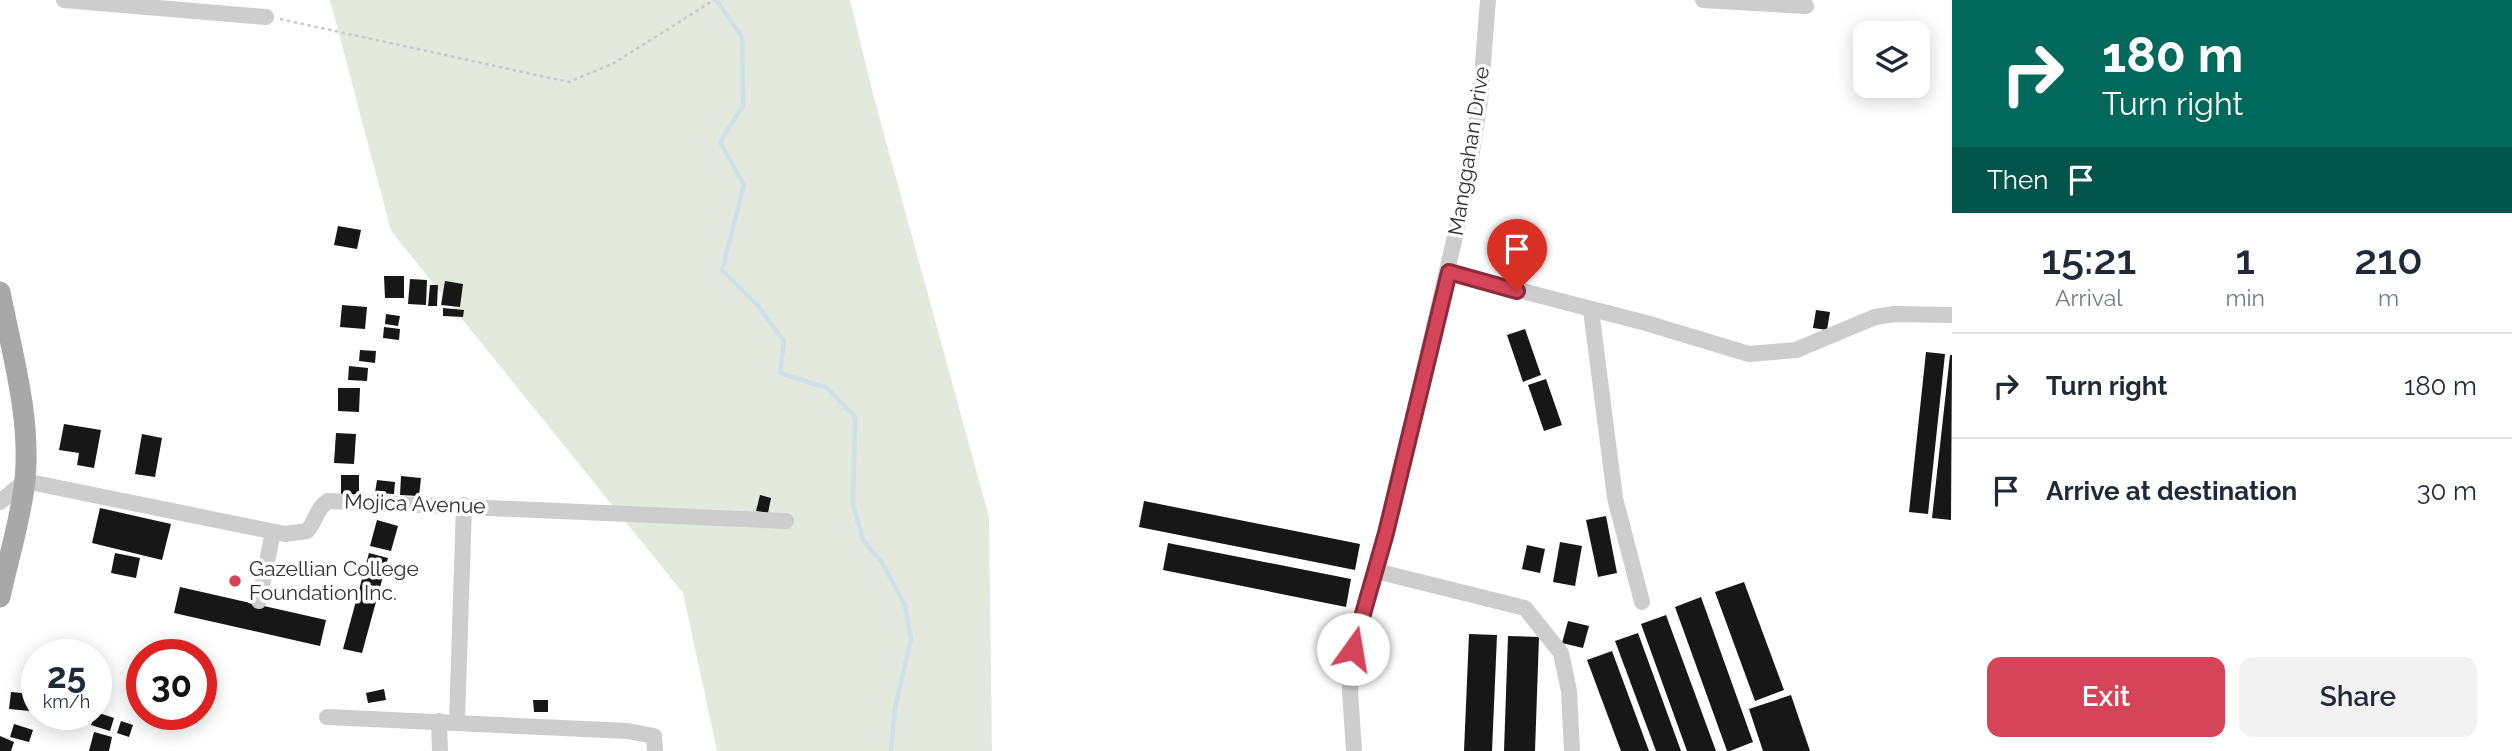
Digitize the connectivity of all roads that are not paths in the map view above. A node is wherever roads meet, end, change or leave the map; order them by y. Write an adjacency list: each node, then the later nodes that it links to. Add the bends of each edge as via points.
1 (64, 0): 5 (street)
2 (1488, 0): 6 (street, Manggahan Drive, via 1480,101)
3 (1703, 0): 4 (street)
4 (1807, 6)
5 (266, 17)
6 (1449, 272): 8 (street); 15 (street, Manggahan Drive)
7 (0, 292): 10 (main road, via 21,397)
8 (1591, 310): 9 (street, via 1749,354 1796,349 1875,317); 18 (street, via 1615,498)
9 (1952, 315)
10 (24, 481): 11 (street); 14 (street, Mojica Avenue); 16 (main road)
11 (0, 502)
12 (464, 505): 13 (street, Mojica Avenue); 14 (street, Mojica Avenue, via 328,501 307,531); 21 (street)
13 (786, 521)
14 (274, 532): 17 (street)
15 (1376, 571): 24 (street, Manggahan Drive, via 1353,649); 25 (street, via 1525,608 1561,653 1569,691)
16 (0, 597)
17 (259, 601)
18 (1642, 602)
19 (327, 717): 20 (street)
20 (439, 721): 21 (street); 22 (street)
21 (457, 722): 23 (street, via 628,731 654,736)
22 (440, 751)
23 (655, 751)
24 (1354, 751)
25 (1572, 751)

